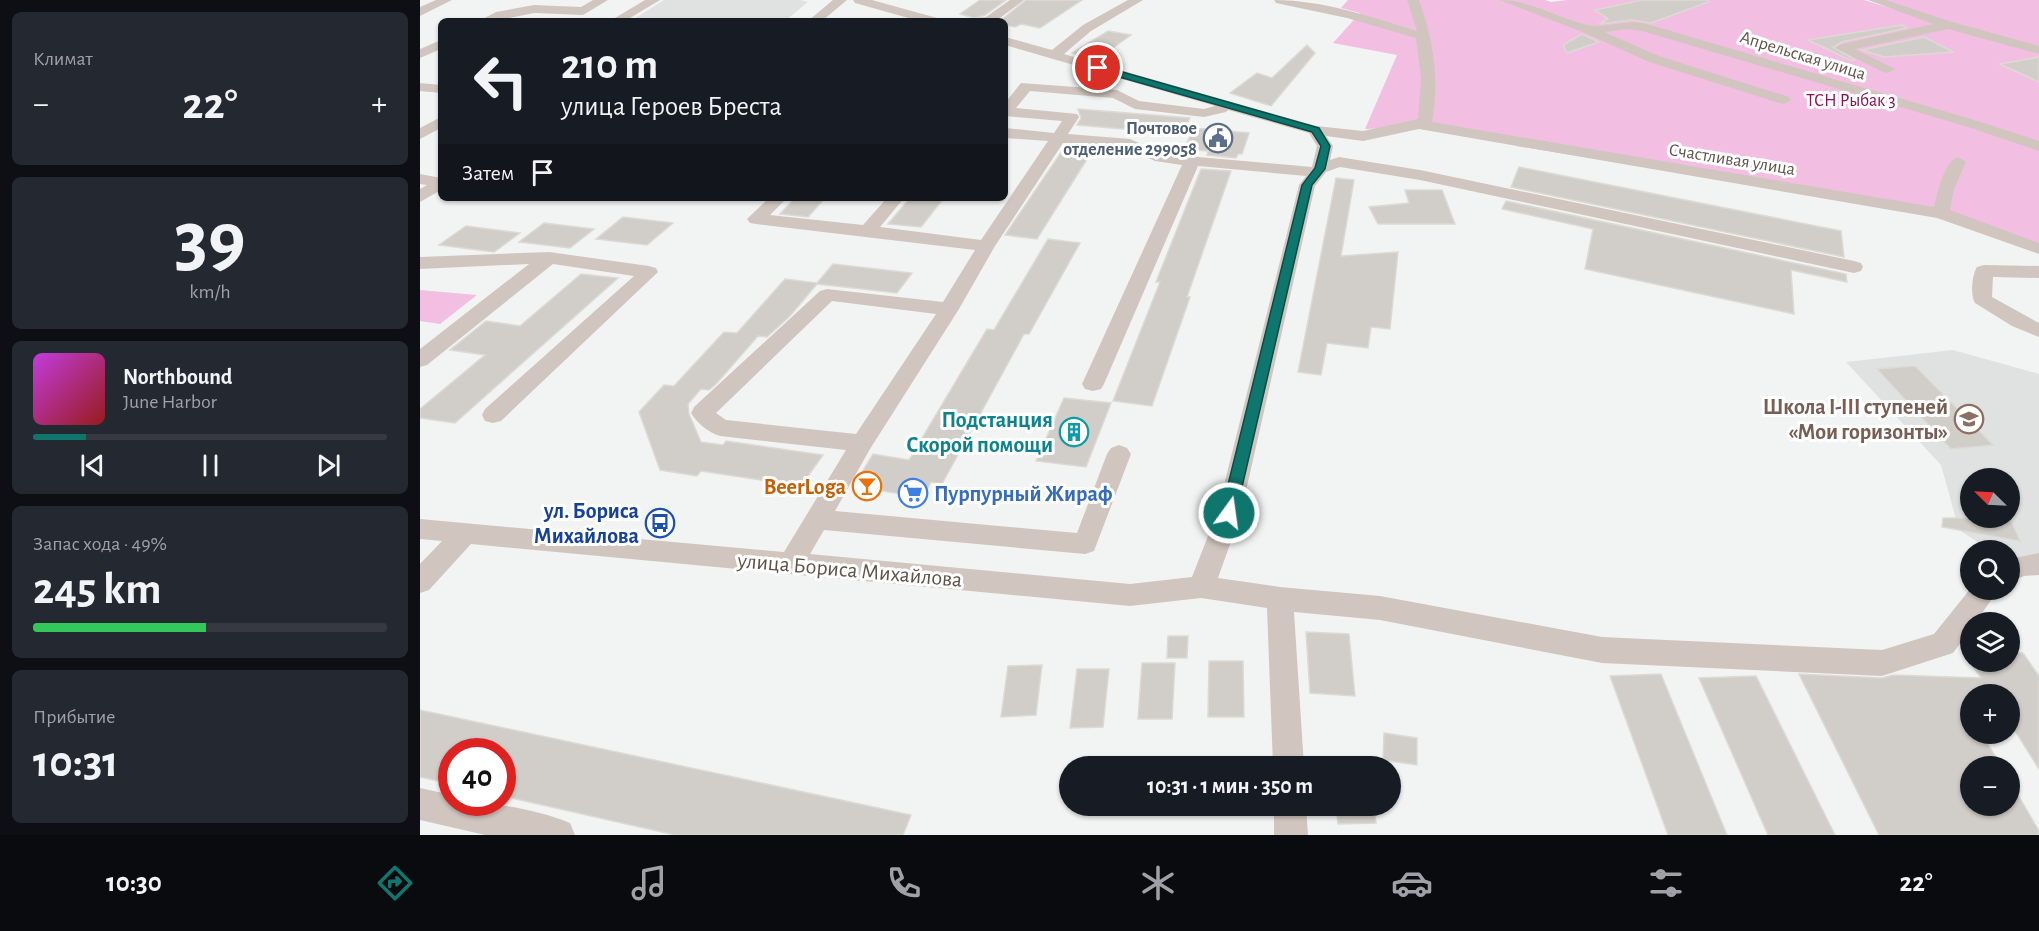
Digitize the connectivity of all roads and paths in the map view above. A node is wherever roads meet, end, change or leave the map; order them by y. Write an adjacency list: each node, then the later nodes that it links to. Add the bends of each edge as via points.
1 (446, 0): 14 (street)
2 (602, 0): 15 (street, via 583,11 534,9)
3 (654, 0): 16 (street)
4 (841, 0): 17 (street)
5 (859, 0): 18 (street)
6 (1018, 0): 19 (street)
7 (1137, 0): 27 (street, via 1087,28)
8 (1280, 0): 22 (street, via 1380,22)
9 (1413, 0): 22 (street, via 1424,30)
10 (1505, 0): 13 (street)
11 (1549, 0): 13 (street)
12 (1874, 0): 20 (street)
13 (1524, 6): 21 (street)
14 (420, 12)
15 (492, 18)
16 (621, 18)
17 (818, 18)
18 (922, 18)
19 (992, 18)
20 (1949, 25): 25 (street); 28 (street, via 1842,48)
21 (1588, 30): 31 (street, via 1654,59); 41 (street, Апрельская улица, via 1643,27)
22 (1422, 36): 36 (street, via 1428,105 1425,122)
23 (1008, 42): 27 (street)
24 (438, 45): 26 (street)
25 (2039, 50)
26 (420, 54)
27 (1055, 55): 32 (street)
28 (1888, 69)
29 (420, 87): 30 (street)
30 (438, 89)
31 (1784, 100)
32 (1228, 105): 33 (street, via 1204,113 1135,105 1117,94 1026,86); 37 (street)
33 (1008, 107)
34 (1008, 111): 40 (street, via 1072,117)
35 (438, 124): 39 (street)
36 (1414, 124): 37 (street, via 1363,136); 44 (street); 51 (street, Счастливая улица)
37 (1315, 130): 44 (street, via 1325,146)
38 (1008, 133): 40 (street)
39 (420, 134)
40 (1058, 138): 42 (street, via 1130,144 1161,158); 53 (street)
41 (2039, 146)
42 (1192, 161): 44 (street); 62 (street)
43 (1958, 162): 51 (street)
44 (1326, 168): 57 (street, via 1420,175); 73 (street, via 1307,185 1229,513)
45 (420, 179): 46 (street)
46 (438, 183)
47 (438, 185): 48 (street)
48 (420, 197)
49 (775, 201): 52 (street, via 756,219)
50 (893, 201): 52 (street)
51 (1941, 213): 54 (street, Счастливая улица)
52 (867, 231): 53 (street)
53 (986, 246): 59 (street)
54 (2039, 249)
55 (549, 258): 56 (street); 61 (street); 63 (street, via 649,272)
56 (420, 263)
57 (1854, 267)
58 (2039, 272): 60 (street, via 1984,271 1982,299)
59 (950, 309): 64 (street); 64 (street, via 827,295 702,413 720,428)
60 (2039, 331)
61 (420, 360)
62 (1094, 384)
63 (493, 415)
64 (862, 443): 66 (street)
65 (1119, 454): 66 (street, via 1084,544)
66 (818, 519): 69 (street)
67 (420, 529): 68 (street, улица Бориса Михайлова)
68 (465, 534): 69 (street, улица Бориса Михайлова); 72 (street)
69 (791, 564): 73 (street, улица Бориса Михайлова, via 1130,595)
70 (2039, 564): 71 (street)
71 (2020, 566)
72 (420, 582)
73 (1201, 587): 74 (street, улица Бориса Михайлова)
74 (1280, 599): 75 (street, улица Бориса Михайлова, via 1380,608 1602,650 1882,663 1943,644); 76 (street)
75 (1977, 600)
76 (1288, 756)
77 (420, 804): 79 (street)
78 (1290, 816): 80 (street)
79 (558, 835)
80 (1291, 835)

